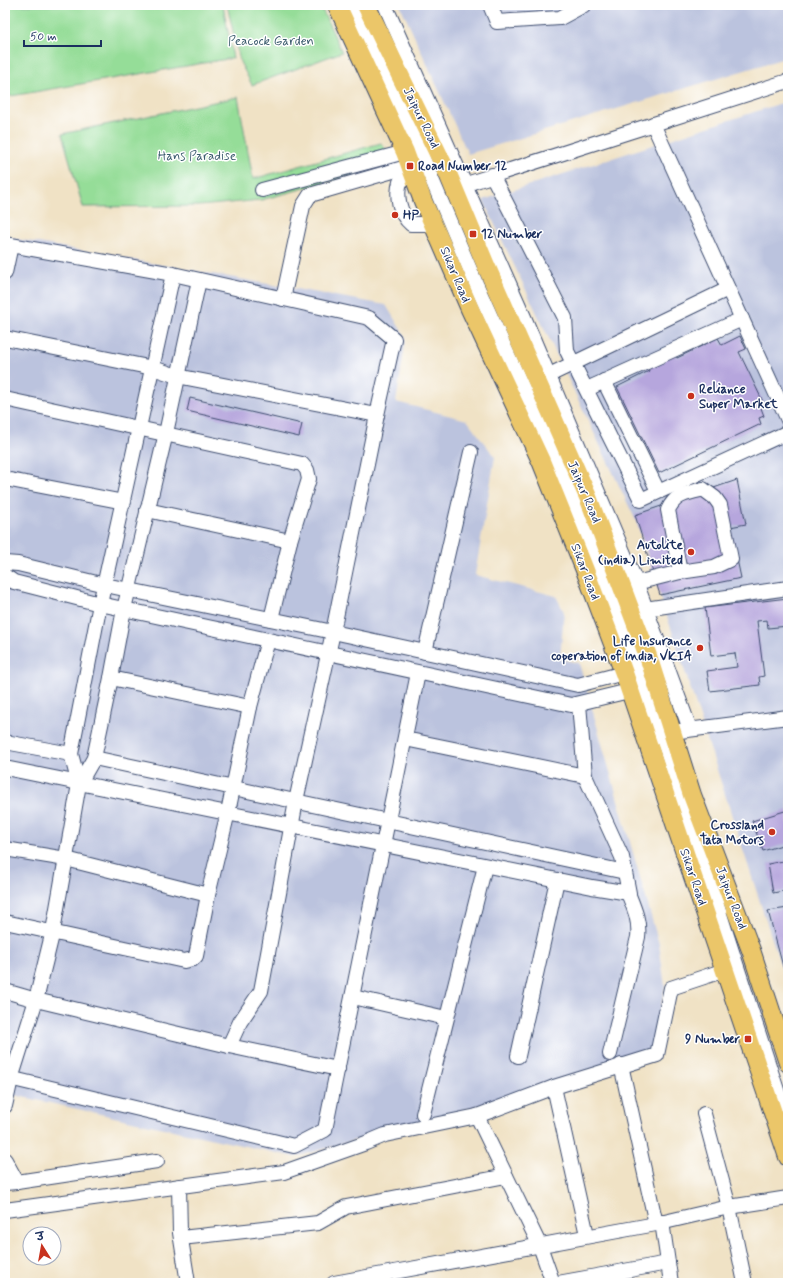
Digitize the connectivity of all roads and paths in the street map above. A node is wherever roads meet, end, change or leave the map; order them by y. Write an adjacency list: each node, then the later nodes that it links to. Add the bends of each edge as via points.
1 (337, 5): 9 (main road, Sikar Road)
2 (354, 5): 12 (street)
3 (366, 5): 12 (main road, Jaipur Road)
4 (385, 5): 12 (street)
5 (490, 5): 6 (street, via 497,22 560,18)
6 (584, 5)
7 (788, 81): 8 (street)
8 (653, 124): 10 (street); 18 (street)
9 (409, 163): 11 (street); 12 (main road, Sikar Road); 13 (street, via 400,182 398,201 411,224); 19 (street, via 310,194 303,206)
10 (492, 175): 12 (street); 22 (street, via 565,318 567,351)
11 (262, 190)
12 (445, 192): 13 (main road, Sikar Road); 25 (main road, Jaipur Road); 96 (street, via 477,286 568,488 606,586 666,751)
13 (433, 224): 56 (main road, Sikar Road, via 541,461)
14 (8, 245): 15 (street); 16 (street)
15 (5, 273)
16 (173, 274): 17 (street); 23 (street)
17 (199, 280): 19 (street); 24 (street)
18 (728, 289): 20 (street); 22 (street)
19 (283, 299): 29 (street, via 369,318 394,339)
20 (742, 319): 26 (street); 30 (street)
21 (5, 338): 23 (street)
22 (572, 363): 25 (street); 27 (street)
23 (153, 368): 24 (street); 31 (street)
24 (177, 376): 29 (street); 33 (street)
25 (542, 378): 43 (main road, Jaipur Road, via 588,498)
26 (604, 381): 27 (street); 36 (street)
27 (587, 389): 36 (street, via 641,500)
28 (5, 399): 31 (street)
29 (376, 415): 51 (street)
30 (788, 420)
31 (140, 429): 33 (street); 37 (street)
32 (788, 432): 36 (street)
33 (166, 433): 38 (street); 39 (street, via 302,464 309,479)
34 (471, 452): 53 (street)
35 (5, 479): 37 (street)
36 (658, 491)
37 (124, 502): 44 (street)
38 (147, 510): 39 (street); 46 (street)
39 (290, 541): 50 (street)
40 (5, 563): 44 (street)
41 (680, 572): 41 (street, via 714,567 731,559 720,505 703,489 681,495 672,501 668,510); 43 (street)
42 (5, 576): 47 (street, via 14,582)
43 (629, 584): 49 (main road, Jaipur Road)
44 (105, 585): 46 (street); 47 (street)
45 (788, 588): 49 (street)
46 (128, 590): 48 (street); 50 (street)
47 (100, 604): 48 (street); 66 (street)
48 (124, 609): 52 (street); 57 (street)
49 (640, 610): 62 (street); 63 (main road, Jaipur Road)
50 (271, 619): 51 (street)
51 (333, 632): 53 (street); 54 (street)
52 (268, 640): 54 (street); 60 (street)
53 (425, 652): 56 (street, via 578,685)
54 (328, 653): 55 (street); 72 (street)
55 (418, 673): 59 (street, via 571,705); 64 (street)
56 (624, 673): 58 (main road, Sikar Road)
57 (111, 678): 60 (street); 67 (street)
58 (629, 691): 59 (street); 86 (main road, Sikar Road)
59 (579, 704): 69 (street)
60 (250, 707): 71 (street)
61 (788, 717): 62 (street)
62 (690, 730): 63 (street)
63 (672, 732): 94 (main road, Jaipur Road, via 692,795 751,950)
64 (405, 739): 69 (street); 74 (street)
65 (5, 742): 66 (street)
66 (71, 754): 70 (street)
67 (94, 758): 70 (street); 71 (street)
68 (5, 768): 70 (street)
69 (585, 776): 80 (street, via 622,857)
70 (79, 784): 73 (street); 78 (street)
71 (234, 788): 72 (street); 73 (street)
72 (296, 801): 74 (street); 75 (street)
73 (228, 812): 75 (street); 83 (street)
74 (388, 821): 76 (street); 80 (street)
75 (291, 826): 76 (street); 91 (street, via 261,991 240,1022)
76 (383, 845): 79 (street); 88 (street)
77 (5, 849): 78 (street)
78 (66, 860): 83 (street); 85 (street)
79 (485, 866): 81 (street); 90 (street)
80 (625, 872): 82 (street)
81 (557, 880): 82 (street); 93 (street)
82 (628, 893): 92 (street, via 637,916 639,932)
83 (208, 895): 85 (street, via 196,956 190,961)
84 (5, 922): 85 (street)
85 (53, 931): 89 (street)
86 (725, 970): 95 (street, via 671,988 657,1055); 96 (main road, Sikar Road)
87 (5, 991): 89 (street)
88 (352, 997): 90 (street); 97 (street)
89 (36, 1000): 91 (street); 98 (street)
90 (446, 1018): 101 (street)
91 (229, 1046): 97 (street)
92 (610, 1054)
93 (518, 1056)
94 (788, 1060): 96 (street)
95 (621, 1065): 99 (street); 114 (street)
96 (763, 1065): 104 (street); 105 (main road, Sikar Road)
97 (338, 1069): 98 (street, via 325,1130 294,1146)
98 (8, 1078): 100 (street)
99 (554, 1086): 103 (street); 115 (street)
100 (5, 1106)
101 (423, 1114)
102 (704, 1114): 112 (street)
103 (477, 1116): 108 (street); 110 (street, via 385,1135 284,1172)
104 (788, 1124)
105 (788, 1157)
106 (5, 1160): 109 (street)
107 (157, 1161): 109 (street)
108 (506, 1176): 116 (street, via 346,1207 318,1223); 117 (street)
109 (11, 1182)
110 (179, 1186): 113 (street); 116 (street)
111 (788, 1198): 112 (street)
112 (729, 1207): 114 (street); 124 (street)
113 (5, 1210)
114 (659, 1223): 115 (street); 118 (street)
115 (587, 1235): 117 (street)
116 (181, 1238): 119 (street)
117 (540, 1246): 120 (street); 121 (street)
118 (668, 1263): 122 (street); 123 (street)
119 (188, 1283)
120 (334, 1283)
121 (553, 1283)
122 (558, 1283)
123 (671, 1283)
124 (745, 1283)

